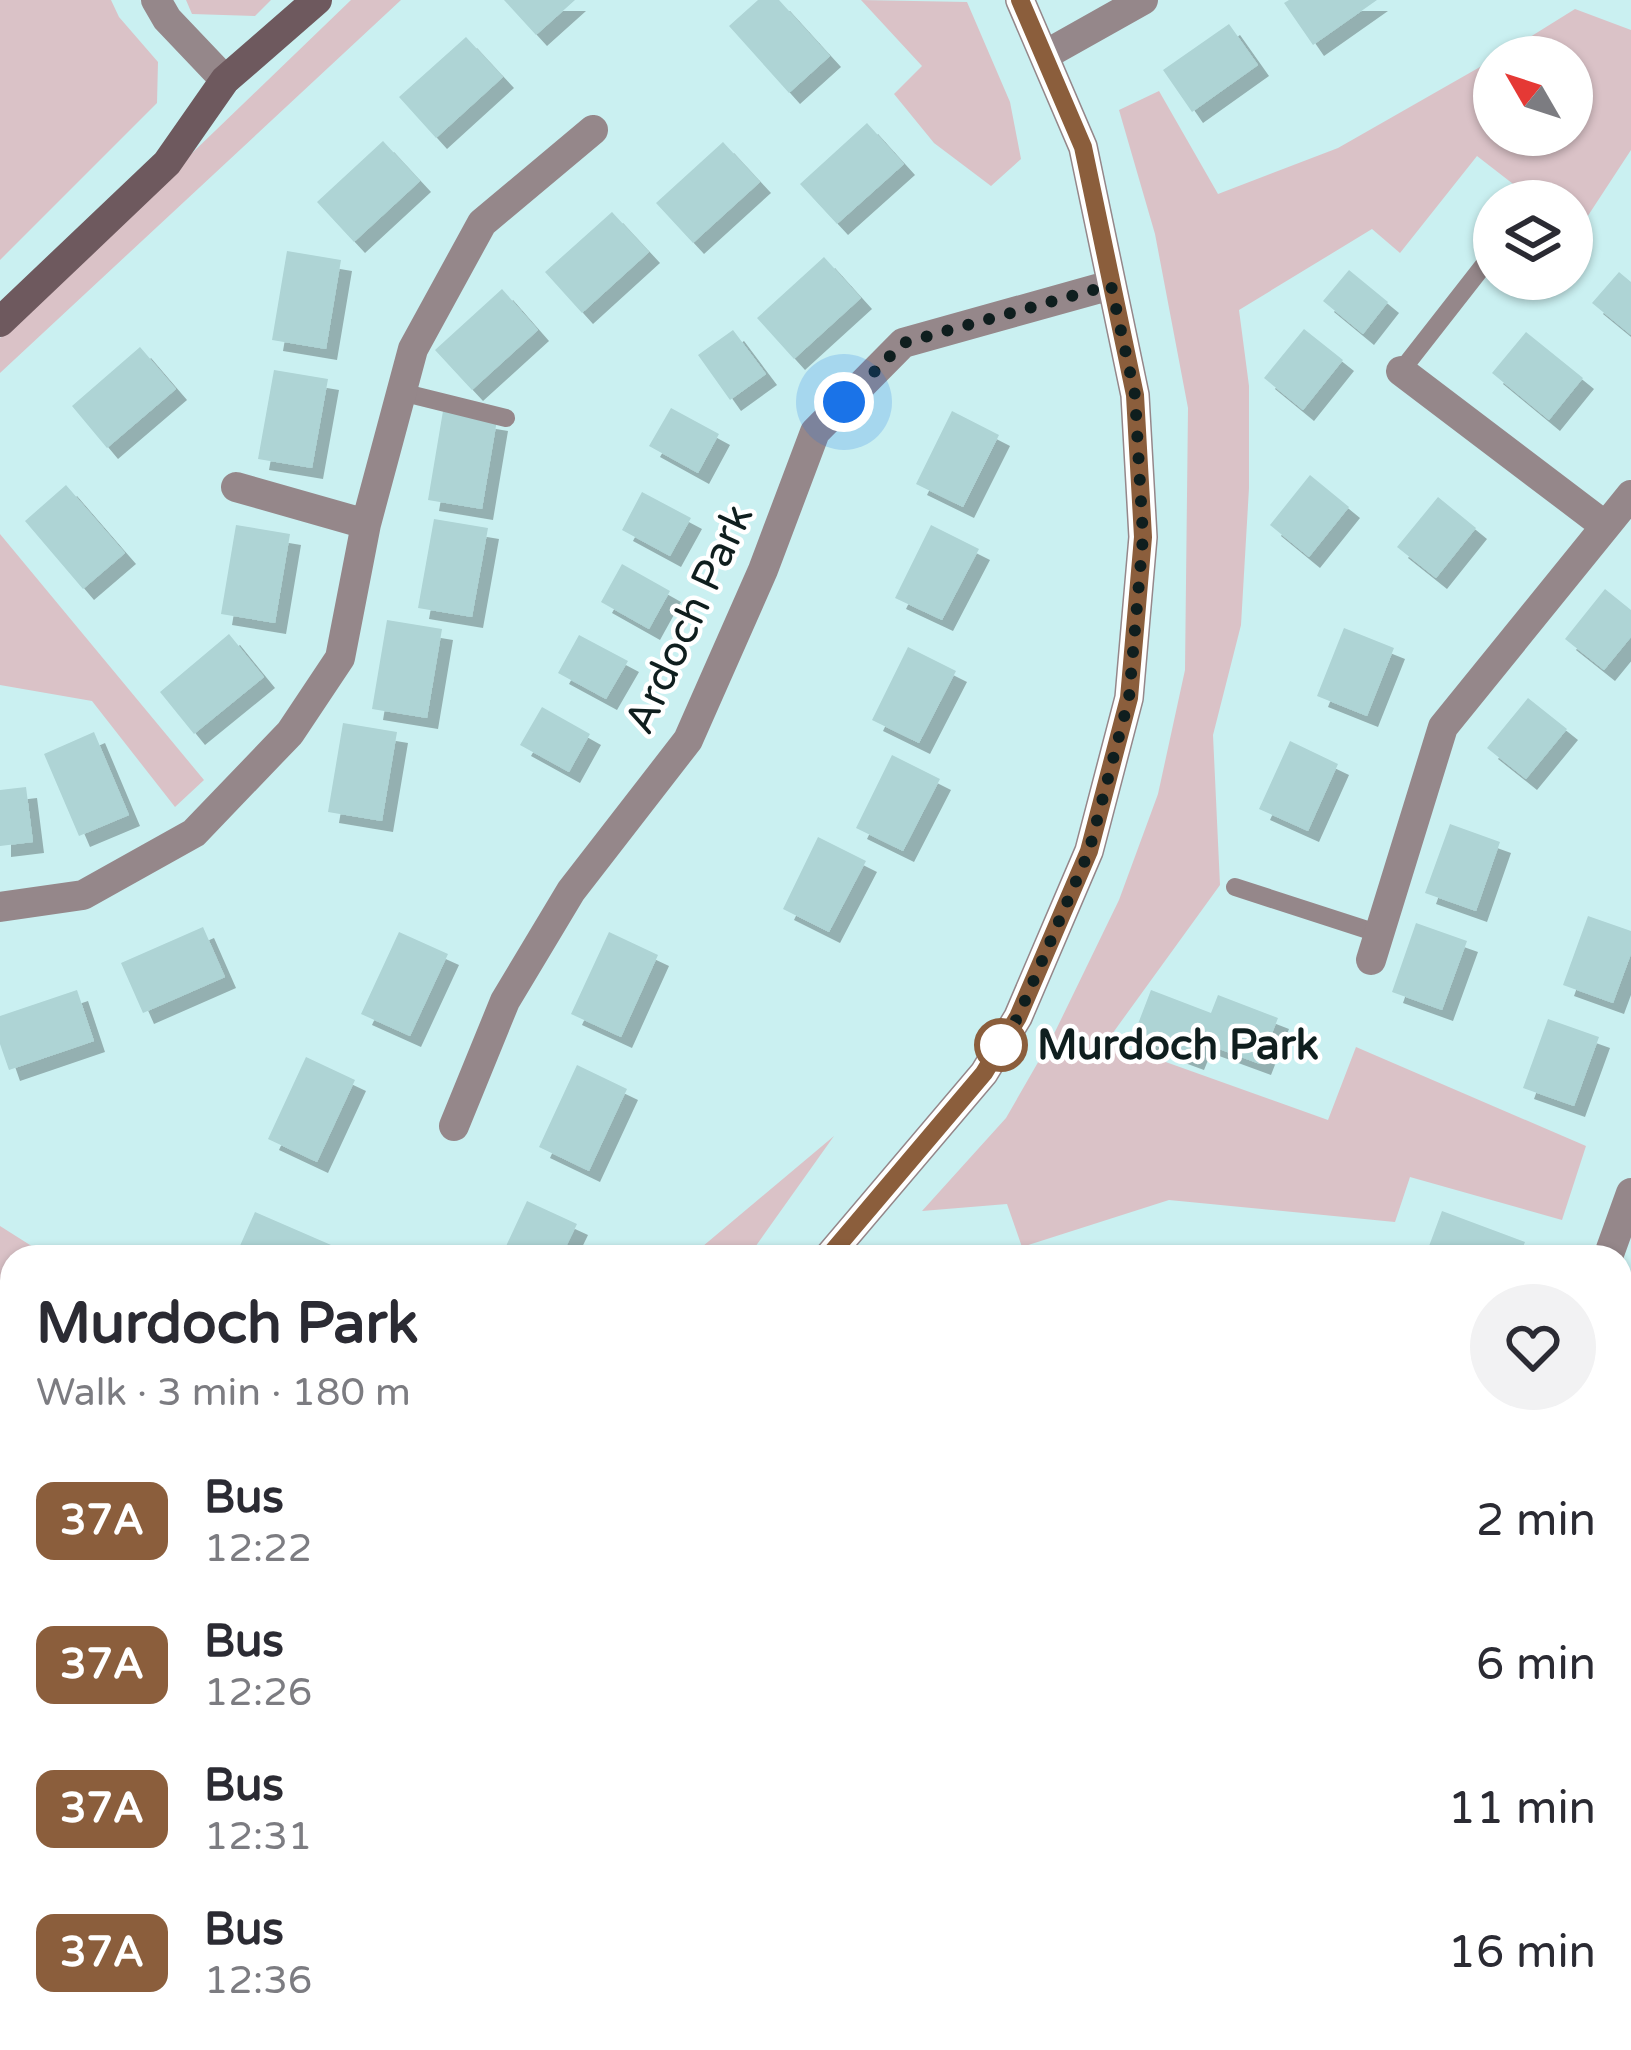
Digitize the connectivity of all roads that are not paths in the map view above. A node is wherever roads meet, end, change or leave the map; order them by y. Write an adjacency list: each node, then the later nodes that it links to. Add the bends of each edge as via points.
1 (156, 0): 6 (street)
2 (317, 0): 6 (street)
3 (1020, 0): 5 (street)
4 (1143, 0): 5 (street)
5 (1045, 55): 9 (street, via 1083,147)
6 (225, 80): 10 (street, via 166,163)
7 (592, 130): 12 (street, via 482,223 413,349)
8 (1473, 279): 11 (lane)
9 (1111, 285): 21 (street, Ardoch Park, via 903,343 814,432 688,740 571,891 505,1001); 23 (street, via 1135,395 1143,537 1129,698 1089,851 1018,1017 984,1073)
10 (0, 322)
11 (1401, 371): 17 (street)
12 (401, 392): 13 (lane); 16 (street)
13 (506, 418)
14 (236, 488): 16 (street)
15 (1631, 494): 17 (street)
16 (366, 524): 19 (street, via 340,658 290,734 194,833 83,895)
17 (1604, 525): 20 (street, via 1443,727)
18 (1235, 886): 20 (lane)
19 (0, 907)
20 (1375, 947)
21 (454, 1126)
22 (1631, 1193): 24 (street)
23 (838, 1245)
24 (1612, 1245)

